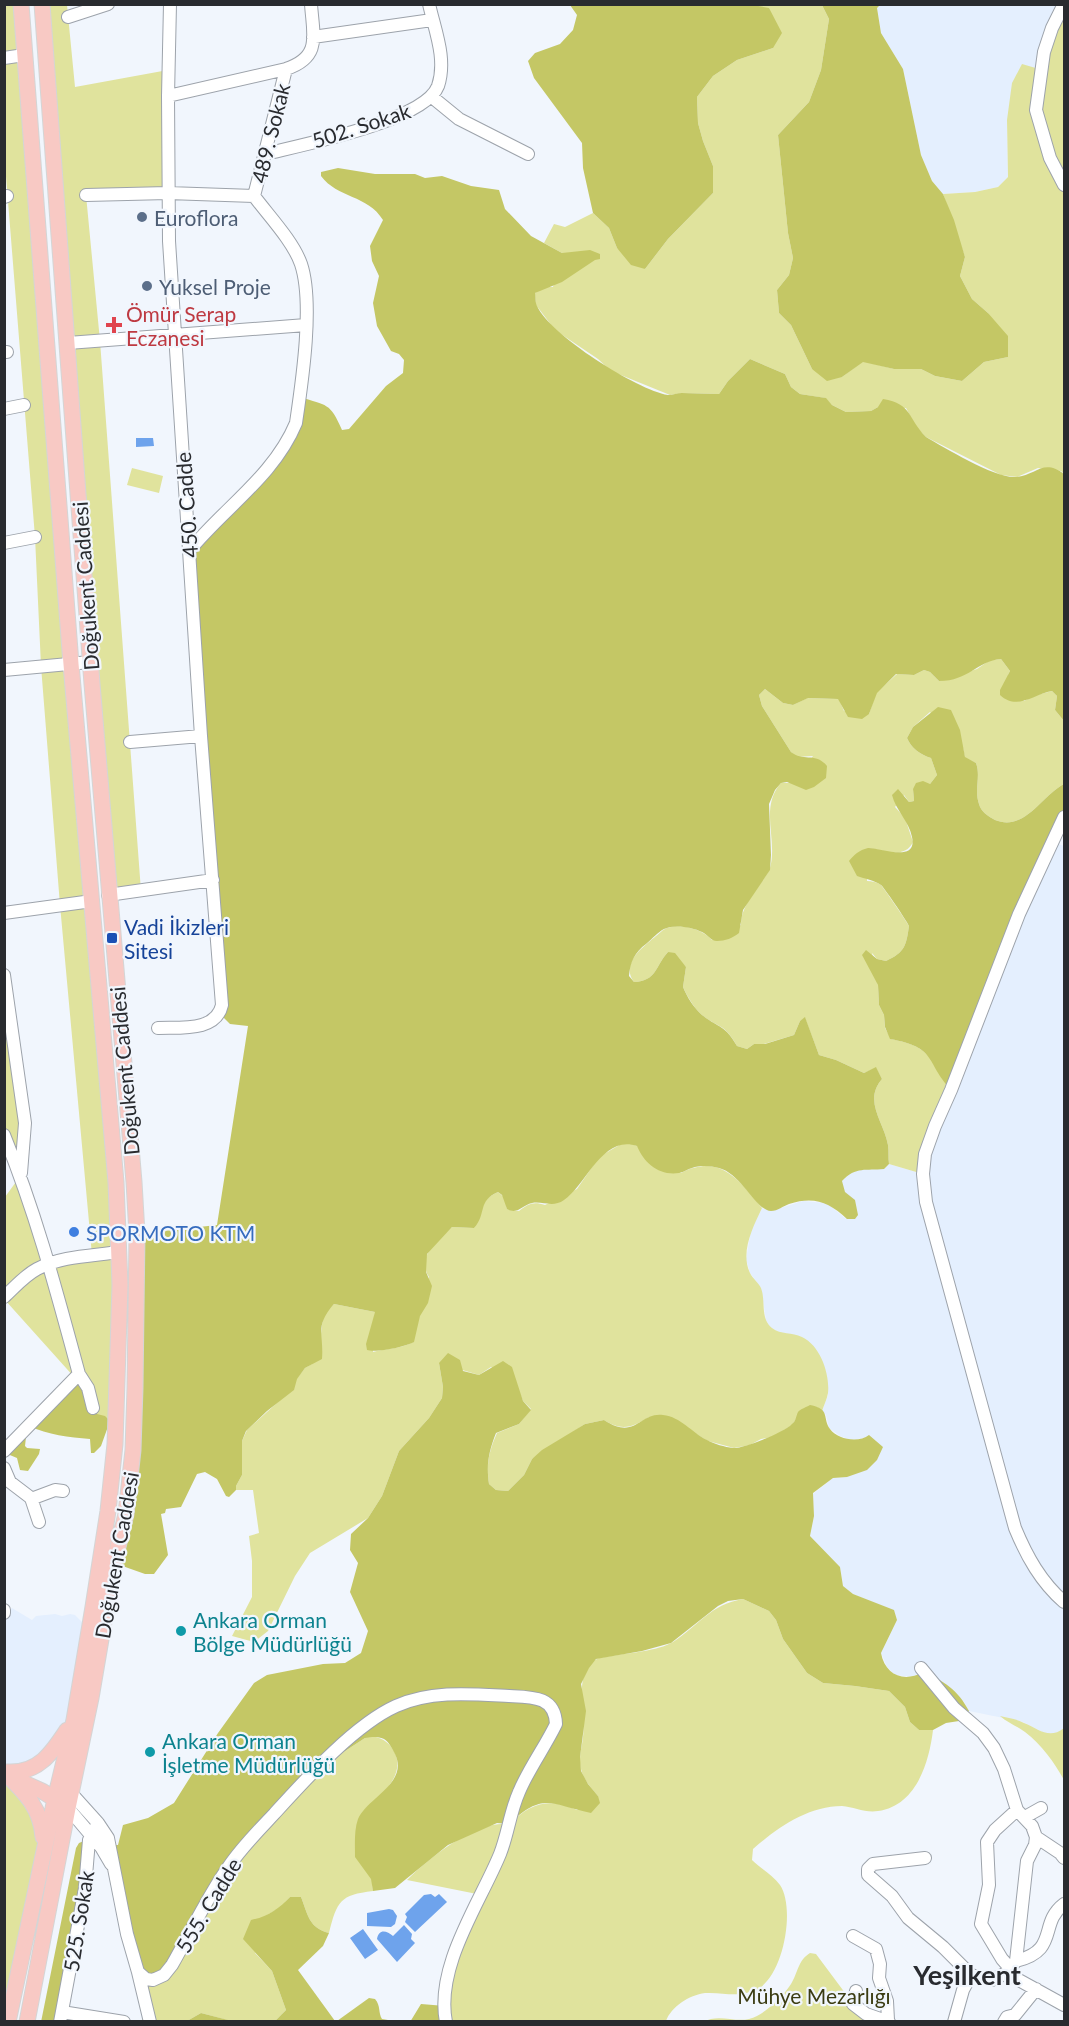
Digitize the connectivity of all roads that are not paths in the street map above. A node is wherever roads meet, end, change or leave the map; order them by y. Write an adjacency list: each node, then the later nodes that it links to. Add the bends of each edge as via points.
1 (21, 4): 11 (main road, Doğukent Caddesi)
2 (42, 4): 24 (main road, Doğukent Caddesi)
3 (108, 4): 8 (street)
4 (170, 4): 14 (street, 450. Cadde)
5 (310, 4): 10 (street)
6 (429, 4): 9 (street, 502. Sokak)
7 (1064, 4): 18 (street, via 1044,52 1036,110 1050,158)
8 (68, 17)
9 (432, 20): 10 (street); 15 (street, 502. Sokak, via 441,64)
10 (313, 37): 13 (street, via 308,57)
11 (24, 55): 12 (street); 31 (main road, Doğukent Caddesi)
12 (4, 58)
13 (286, 69): 14 (street); 16 (street, 489. Sokak)
14 (168, 96): 19 (street, 450. Cadde)
15 (432, 96): 16 (street, 502. Sokak, via 420,106 362,129); 17 (street, via 459,119)
16 (265, 154): 21 (street, 489. Sokak)
17 (528, 154)
18 (1065, 185)
19 (168, 193): 20 (street); 21 (street); 23 (street, 450. Cadde)
20 (86, 195)
21 (254, 196): 22 (street, 489. Sokak, via 301,264 307,297)
22 (306, 325): 23 (street); 29 (street, 489. Sokak, via 300,397 290,439 240,500)
23 (176, 336): 24 (street); 29 (street, 450. Cadde)
24 (68, 344): 30 (main road, Doğukent Caddesi)
25 (24, 405): 26 (street)
26 (4, 409)
27 (35, 537): 28 (street)
28 (4, 543)
29 (189, 551): 33 (street, 450. Cadde)
30 (90, 662): 31 (street); 37 (main road, Doğukent Caddesi)
31 (71, 664): 32 (street); 38 (main road, Doğukent Caddesi)
32 (4, 670)
33 (201, 736): 34 (street); 36 (street, 450. Cadde)
34 (130, 742)
35 (1065, 817): 54 (street, via 1019,914 935,1126 923,1174 929,1214 1015,1528 1036,1570)
36 (213, 880): 37 (street); 41 (street, 450. Cadde, via 220,1014 204,1024)
37 (108, 895): 58 (main road, Doğukent Caddesi, via 137,1234 133,1450 126,1514 91,1698)
38 (92, 901): 39 (street); 44 (main road, Doğukent Caddesi)
39 (4, 913)
40 (4, 975): 43 (street, via 25,1123)
41 (158, 1028)
42 (4, 1135): 43 (street)
43 (21, 1175): 45 (street)
44 (119, 1252): 45 (street); 56 (main road, Doğukent Caddesi, via 114,1455)
45 (49, 1264): 46 (street, via 27,1276); 47 (street)
46 (4, 1297)
47 (79, 1374): 48 (street); 49 (street)
48 (93, 1408)
49 (4, 1451)
50 (4, 1468): 52 (street, via 10,1482)
51 (63, 1491): 52 (street)
52 (31, 1499): 53 (street)
53 (39, 1522)
54 (1065, 1602)
55 (921, 1668): 60 (street, via 994,1748)
56 (74, 1720): 57 (main road, via 39,1765); 58 (main road, Doğukent Caddesi)
57 (6, 1773): 58 (main road); 65 (main road, via 38,1810)
58 (63, 1797): 61 (street); 62 (street); 64 (main road, Doğukent Caddesi); 65 (main road, Doğukent Caddesi)
59 (1041, 1808): 60 (street)
60 (1021, 1813): 63 (street); 71 (street, via 995,1830 987,1842 989,1885 981,1924)
61 (99, 1823): 62 (street, 525. Sokak); 68 (street, via 111,1845)
62 (90, 1833): 64 (street, via 74,1831); 68 (street); 78 (street, 525. Sokak, via 85,1888)
63 (1036, 1837): 67 (street); 71 (street, via 1026,1861)
64 (62, 1842): 82 (main road, Doğukent Caddesi)
65 (44, 1852): 81 (main road, Doğukent Caddesi)
66 (925, 1858): 73 (street, via 873,1864 868,1875)
67 (1065, 1858)
68 (114, 1870): 72 (street)
69 (1065, 1904): 71 (street, via 1051,1921 1041,1948)
70 (853, 1936): 79 (street, via 876,1948)
71 (1010, 1967): 73 (street, via 992,1980); 74 (street)
72 (138, 1972): 76 (street); 86 (street, 555. Cadde, via 153,1980 164,1975 228,1866 313,1772 377,1718 396,1706 443,1695 540,1699 556,1713 556,1724 517,1795 501,1852 457,1946 445,1998)
73 (971, 1975): 80 (street)
74 (1036, 1989): 77 (street); 87 (street, via 1015,2015)
75 (855, 1991): 79 (street, via 853,2004 857,2009)
76 (145, 2005): 84 (street); 85 (street)
77 (1065, 2006)
78 (61, 2017): 83 (street)
79 (889, 2021)
80 (956, 2021)
81 (8, 2022)
82 (27, 2022)
83 (124, 2022)
84 (142, 2022)
85 (150, 2022)
86 (447, 2022)
87 (1004, 2022)

